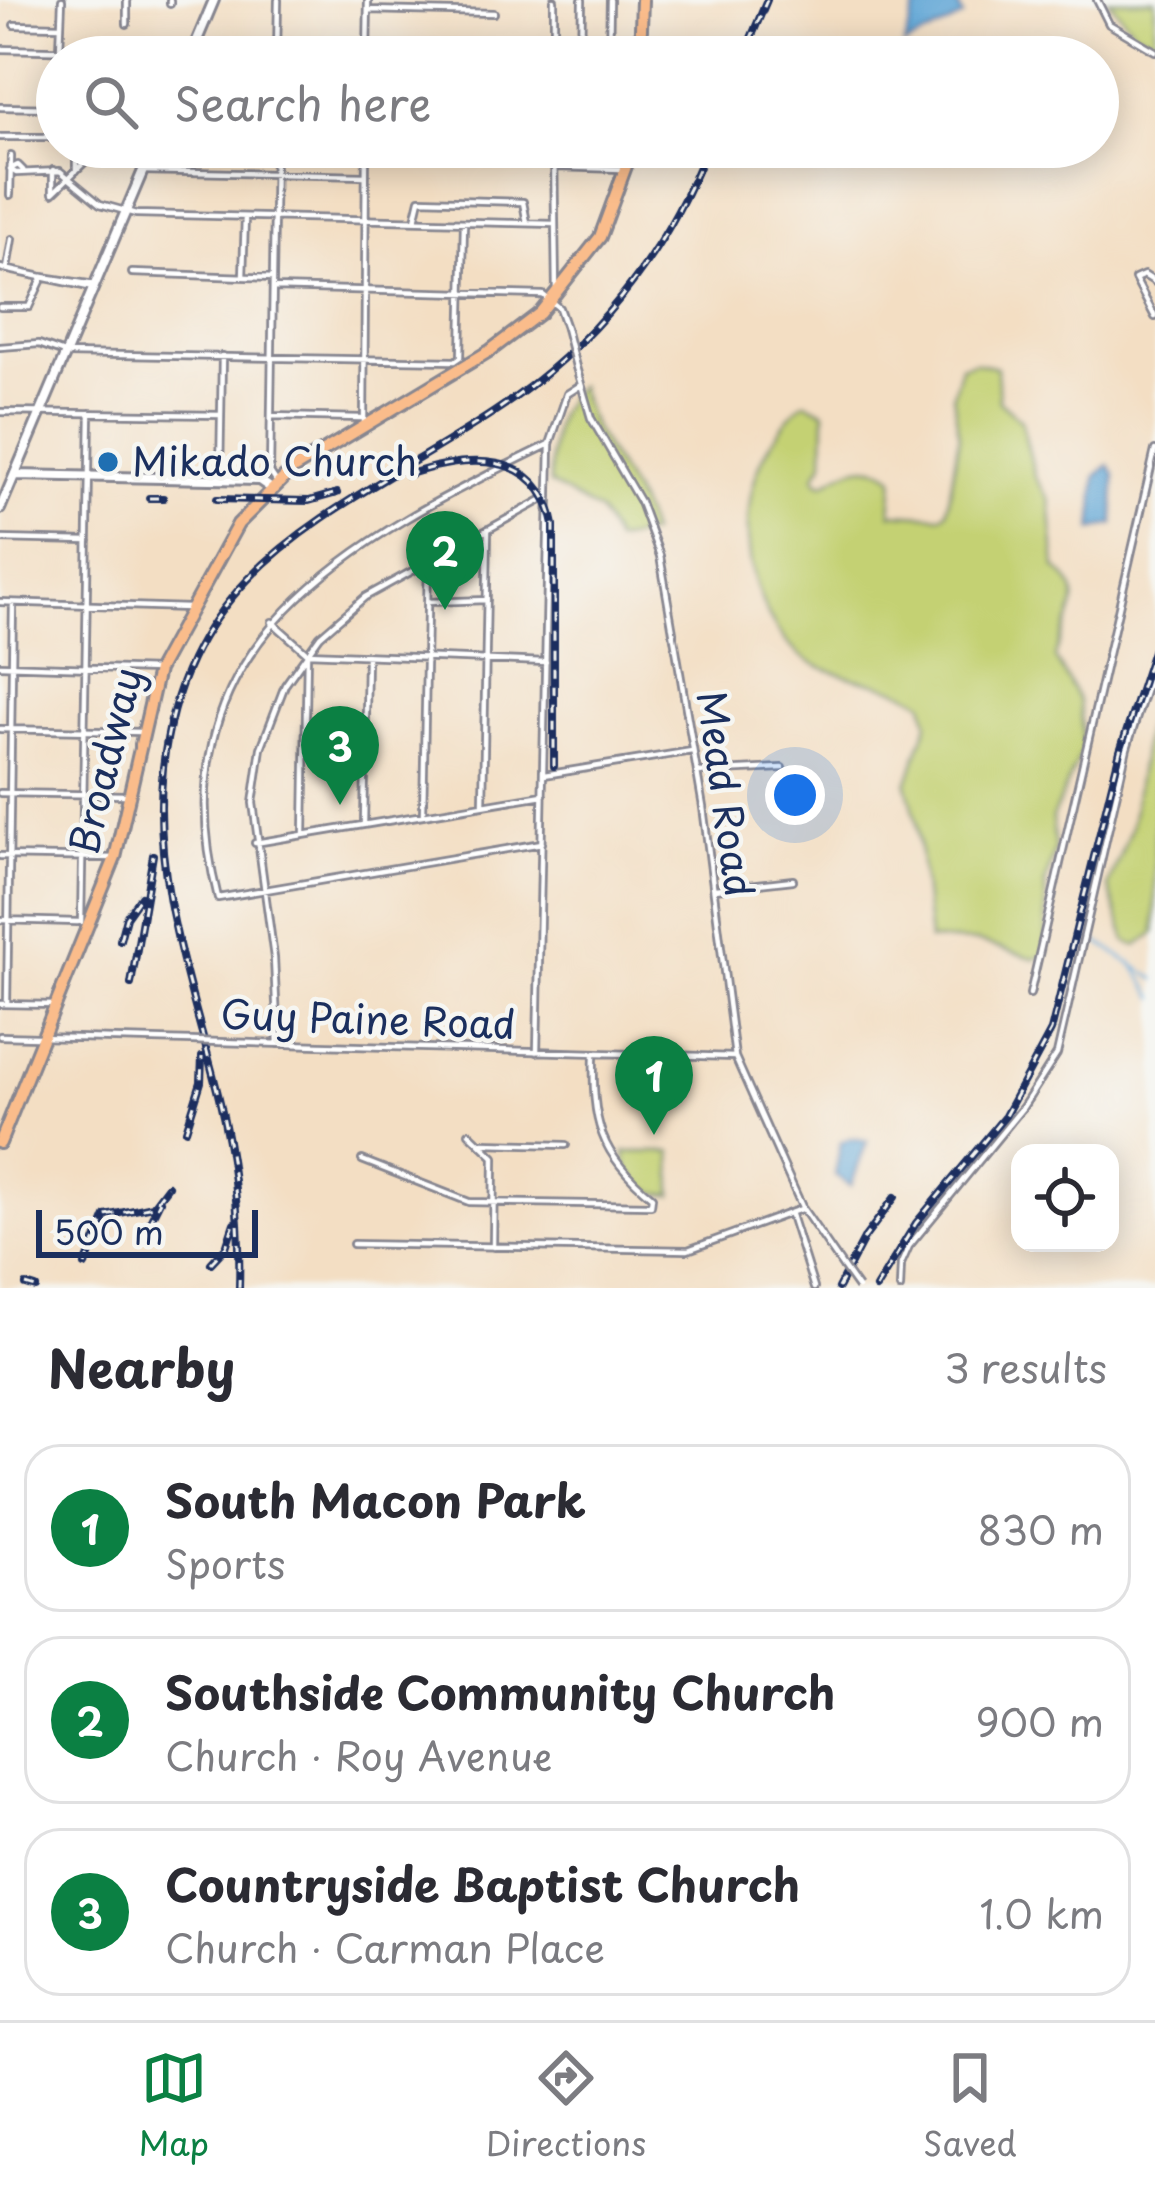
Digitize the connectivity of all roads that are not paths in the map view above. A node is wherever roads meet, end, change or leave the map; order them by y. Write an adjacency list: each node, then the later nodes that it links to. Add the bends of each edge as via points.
1 (62, 0): 15 (street)
2 (127, 0): 13 (street)
3 (214, 0): 17 (street)
4 (278, 0): 18 (street)
5 (368, 0): 11 (street)
6 (554, 0): 20 (street)
7 (582, 0): 21 (street)
8 (610, 0): 22 (street)
9 (642, 0): 23 (main road)
10 (1097, 0): 26 (street, via 1109,25)
11 (368, 10): 12 (street); 19 (street)
12 (494, 13)
13 (127, 23)
14 (14, 25): 15 (street)
15 (61, 26): 16 (street)
16 (61, 36)
17 (199, 36)
18 (277, 36)
19 (367, 36)
20 (554, 36)
21 (581, 36)
22 (607, 36)
23 (641, 36)
24 (0, 49): 25 (street)
25 (36, 50)
26 (1155, 51)
27 (0, 107): 28 (street)
28 (36, 108)
29 (0, 137): 30 (street)
30 (36, 137)
31 (11, 156): 37 (street)
32 (144, 168): 40 (street)
33 (275, 168): 42 (street)
34 (365, 168): 43 (street)
35 (553, 168): 52 (street)
36 (590, 168): 38 (street)
37 (10, 169): 39 (street); 44 (street)
38 (628, 169): 64 (main road, Broadway, via 600,237)
39 (53, 170): 41 (street); 41 (street, via 53,194)
40 (143, 171): 42 (street); 45 (street)
41 (73, 174): 45 (street, via 100,204)
42 (275, 174): 43 (street); 47 (street)
43 (365, 176): 48 (street)
44 (10, 194)
45 (125, 212): 46 (street); 60 (street)
46 (244, 217): 47 (street); 57 (street)
47 (274, 218): 48 (street); 58 (street)
48 (364, 220): 49 (street); 62 (street)
49 (415, 220): 50 (street); 51 (street, via 420,199 524,202)
50 (464, 222): 51 (street); 63 (street)
51 (527, 224): 52 (street)
52 (554, 224): 64 (street)
53 (12, 239): 54 (street)
54 (3, 268): 56 (street)
55 (132, 273): 57 (street)
56 (43, 277): 60 (street); 65 (street, via 30,306)
57 (243, 278): 58 (street)
58 (273, 278): 61 (street)
59 (1155, 282): 66 (street, via 1135,279)
60 (94, 287): 68 (street)
61 (273, 288): 62 (street); 70 (street)
62 (363, 290): 63 (street); 71 (street)
63 (463, 292): 64 (street); 72 (street)
64 (554, 298): 72 (main road, Broadway, via 506,340); 73 (street, Mead Road, bridge)
65 (0, 307)
66 (1155, 317)
67 (0, 347): 68 (street, via 38,344)
68 (67, 354): 69 (street); 75 (street)
69 (222, 356): 70 (street); 77 (street)
70 (272, 357): 71 (street); 78 (street)
71 (362, 359): 72 (street); 79 (street)
72 (456, 365): 79 (main road, Broadway)
73 (581, 386): 80 (street, via 567,394); 114 (street, Mead Road, via 656,542)
74 (0, 412): 75 (street)
75 (43, 412): 76 (street); 82 (street)
76 (90, 413): 77 (street); 83 (street)
77 (220, 416): 84 (street)
78 (271, 416): 79 (street); 85 (street)
79 (363, 421): 85 (main road, Broadway)
80 (550, 444): 87 (street); 99 (street, via 339,559)
81 (1155, 451): 138 (street)
82 (16, 475): 83 (street); 86 (street)
83 (89, 478): 84 (street); 91 (street)
84 (220, 480): 85 (street)
85 (273, 484): 98 (main road, Broadway, via 238,524)
86 (4, 492): 88 (street)
87 (549, 496): 89 (street); 105 (street)
88 (0, 509)
89 (488, 529): 92 (street); 93 (street)
90 (0, 539): 91 (street)
91 (88, 541): 97 (street)
92 (428, 561): 95 (street); 100 (street, via 356,604)
93 (487, 601): 95 (street); 103 (street)
94 (0, 602): 96 (street)
95 (428, 602): 102 (street)
96 (13, 603): 97 (street); 107 (street)
97 (87, 604): 98 (street); 108 (street)
98 (189, 608): 109 (main road, Broadway)
99 (272, 622): 100 (street); 135 (street, via 237,677 211,759 209,847 218,898)
100 (307, 652): 101 (street); 126 (street); 127 (street, via 261,748)
101 (367, 658): 102 (street); 125 (street)
102 (426, 659): 103 (street); 124 (street)
103 (486, 660): 105 (street); 123 (street)
104 (1155, 660): 159 (street, via 1126,748 1057,1054 909,1246)
105 (546, 662): 117 (street)
106 (0, 665): 107 (street)
107 (12, 666): 108 (street); 111 (street)
108 (86, 667): 109 (street); 112 (street)
109 (158, 670): 113 (main road, Broadway)
110 (0, 730): 111 (street)
111 (11, 730): 112 (street); 119 (street)
112 (85, 731): 113 (street); 120 (street)
113 (142, 732): 122 (main road, Broadway)
114 (693, 750): 116 (street, Mead Road); 117 (street)
115 (782, 768): 116 (street)
116 (697, 772): 134 (street, Mead Road)
117 (544, 775): 121 (street)
118 (0, 793): 119 (street)
119 (10, 793): 120 (street); 130 (street)
120 (84, 794): 122 (street); 131 (street)
121 (543, 794): 123 (street); 128 (street)
122 (131, 796): 132 (main road, Broadway)
123 (483, 804): 124 (street)
124 (424, 814): 125 (street)
125 (364, 824): 126 (street)
126 (304, 834): 127 (street)
127 (255, 843): 135 (street)
128 (542, 843): 135 (street); 144 (street)
129 (0, 856): 130 (street)
130 (9, 856): 131 (street); 136 (street)
131 (83, 857): 132 (street); 137 (street)
132 (115, 858): 137 (main road, Broadway)
133 (793, 880): 134 (street)
134 (713, 889): 146 (street, Mead Road)
135 (263, 890): 143 (street)
136 (4, 920): 137 (street); 139 (street)
137 (84, 924): 140 (main road, Broadway)
138 (1030, 994)
139 (4, 1004): 140 (street)
140 (56, 1005): 142 (main road, Broadway)
141 (0, 1036): 142 (street, Guy Paine Road)
142 (42, 1038): 143 (street, Guy Paine Road, bridge); 149 (main road, Broadway)
143 (278, 1044): 144 (street, Guy Paine Road)
144 (537, 1052): 145 (street, Guy Paine Road)
145 (594, 1054): 146 (street, Guy Paine Road); 152 (street, via 594,1107 608,1154 651,1204)
146 (735, 1057): 153 (street, Mead Road)
147 (470, 1133): 148 (street)
148 (479, 1142): 150 (street); 152 (street, via 494,1157)
149 (0, 1143)
150 (566, 1145)
151 (362, 1160): 152 (street, via 469,1202)
152 (494, 1203): 156 (street)
153 (803, 1209): 154 (street); 158 (street, Mead Road, bridge)
154 (791, 1215): 156 (street, via 688,1250); 157 (street)
155 (353, 1244): 156 (street)
156 (493, 1247)
157 (814, 1288)
158 (858, 1288)
159 (900, 1288)

